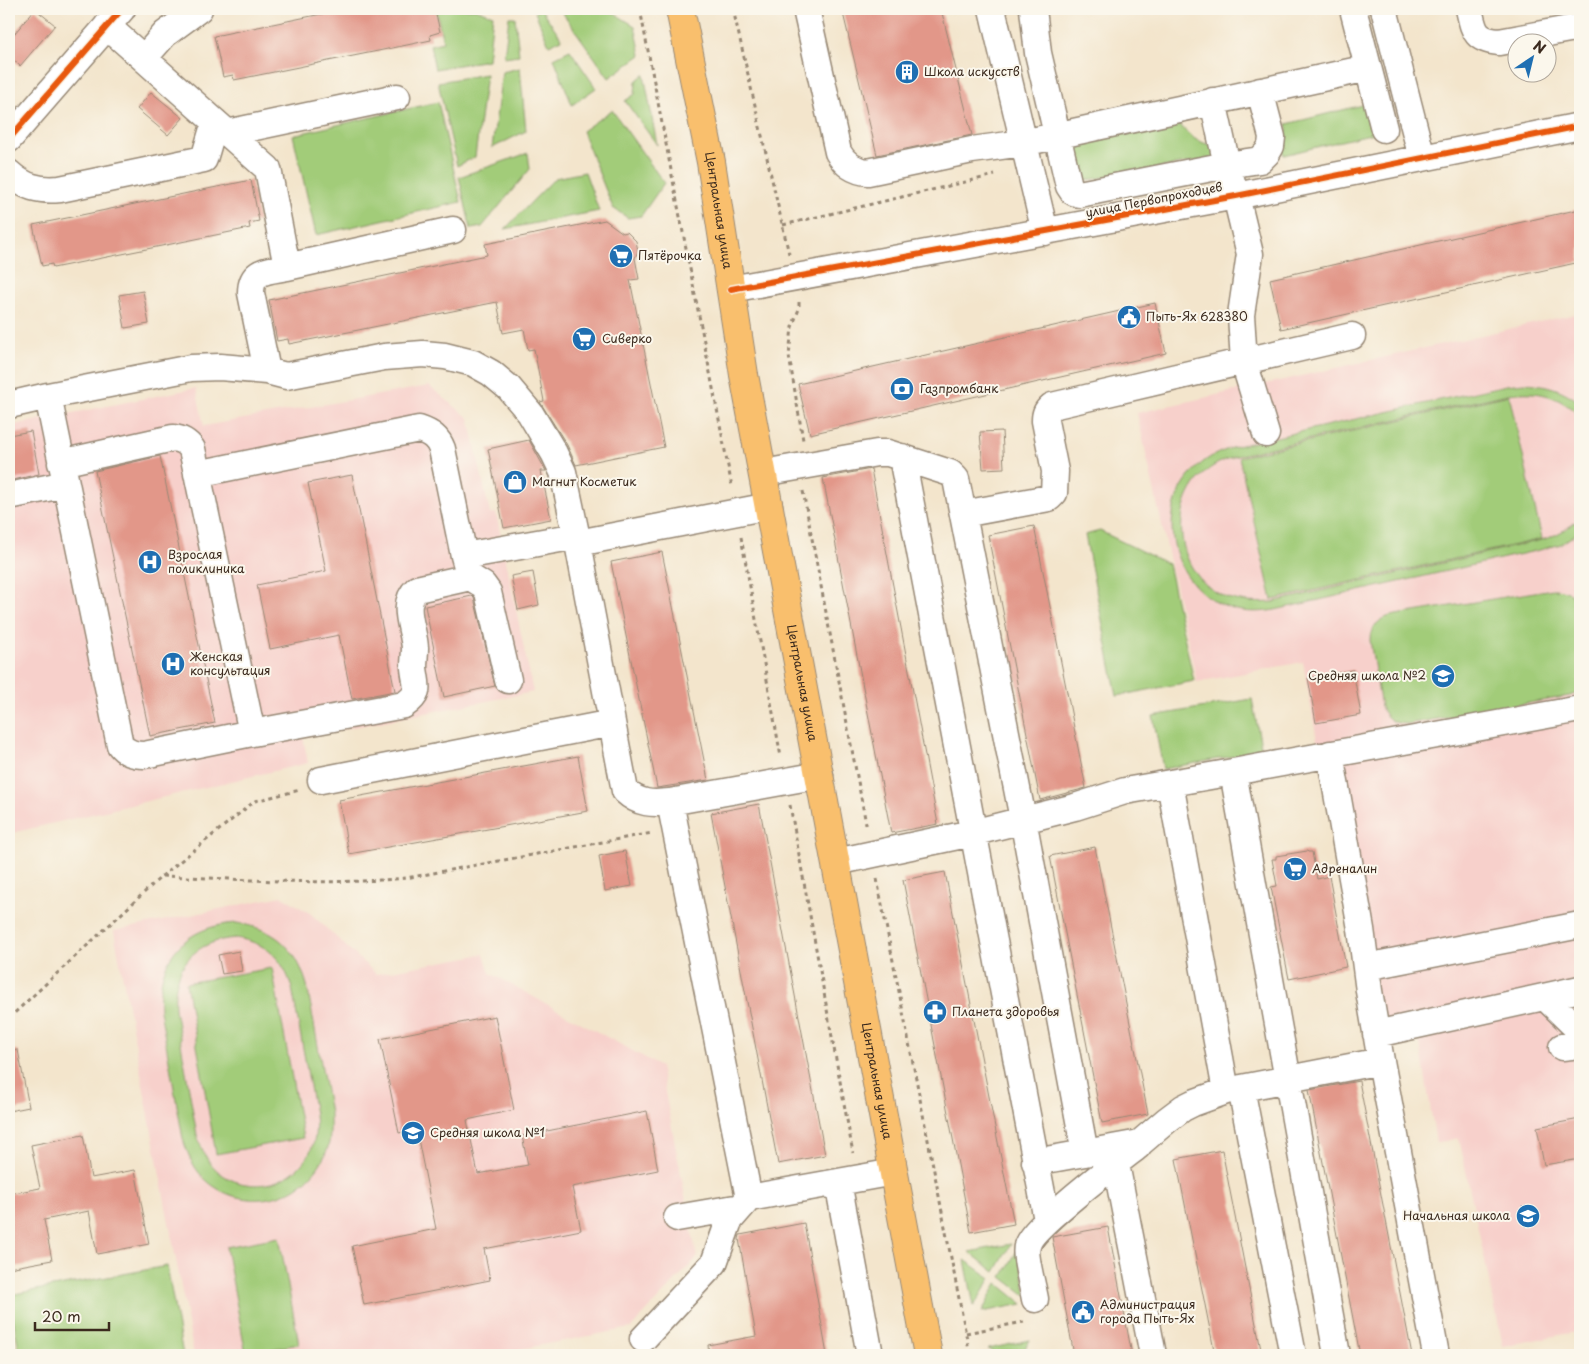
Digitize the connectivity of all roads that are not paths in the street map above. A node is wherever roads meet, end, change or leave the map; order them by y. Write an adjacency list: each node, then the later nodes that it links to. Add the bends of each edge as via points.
1 (199, 9): 11 (street, via 165,34)
2 (680, 9): 33 (main road, Центральная улица, via 711,162)
3 (806, 9): 22 (street, via 838,152 850,167 868,172)
4 (992, 9): 22 (street)
5 (1033, 9): 21 (street, via 1038,53)
6 (1353, 9): 12 (street)
7 (1384, 9): 24 (street)
8 (1469, 9): 10 (street, via 1475,32 1489,41 1499,42)
9 (114, 17): 11 (street); 20 (street)
10 (1580, 27)
11 (144, 58): 18 (street)
12 (1368, 68): 13 (street); 19 (street)
13 (1260, 91): 15 (street); 26 (street, via 1272,137 1271,146 1260,160)
14 (397, 97): 17 (street)
15 (1213, 101): 21 (street); 26 (street)
16 (1580, 126): 24 (street, улица Первопроходцев)
17 (259, 127): 18 (street); 27 (street)
18 (221, 128): 23 (street); 25 (street)
19 (1384, 129)
20 (10, 134)
21 (1057, 135): 22 (street); 26 (street, via 1069,186 1079,194)
22 (1023, 143): 31 (street)
23 (247, 150): 25 (street); 27 (street)
24 (1422, 158): 29 (street, улица Первопроходцев)
25 (204, 159): 28 (street, via 54,190 31,188)
26 (1227, 164): 29 (street)
27 (268, 169): 32 (street)
28 (9, 173)
29 (1236, 196): 31 (street, улица Первопроходцев); 35 (street, via 1250,254 1241,315)
30 (453, 230): 32 (street)
31 (1044, 232): 33 (street, улица Первопроходцев)
32 (287, 267): 36 (street, via 260,272 251,284)
33 (731, 289): 43 (main road, Центральная улица)
34 (1352, 336): 35 (street)
35 (1244, 362): 39 (street); 46 (street, via 1052,406 1044,421 1055,471 1054,493 1049,498)
36 (267, 371): 37 (street, via 191,368); 47 (street, via 286,376 404,354 445,356 473,363 509,388 530,413 554,453 563,472)
37 (48, 396): 38 (street); 41 (street)
38 (9, 405)
39 (1266, 434)
40 (902, 457): 43 (street, via 877,453); 46 (street, via 950,473 956,479); 60 (street)
41 (64, 473): 42 (street, via 173,438 181,439 192,449); 44 (street); 52 (street, via 120,745 130,754 144,755)
42 (197, 474): 48 (street, via 419,429 433,435 442,449); 52 (street)
43 (763, 474): 45 (main road, Центральная улица)
44 (9, 496)
45 (769, 506): 47 (street); 55 (main road, Центральная улица)
46 (964, 514): 59 (street)
47 (577, 540): 48 (street); 51 (street)
48 (467, 566): 49 (street, via 488,592); 52 (street, via 417,589 409,601 417,683 411,700 404,705)
49 (508, 680)
50 (1580, 709): 53 (street)
51 (612, 723): 56 (street); 58 (street, via 625,791 642,802)
52 (252, 733)
53 (1330, 754): 54 (street); 63 (street)
54 (1233, 772): 57 (street); 69 (street)
55 (820, 775): 58 (street); 61 (main road, Центральная улица)
56 (321, 780)
57 (1170, 783): 59 (street, via 1125,791); 70 (street)
58 (670, 802): 77 (street)
59 (1023, 820): 60 (street); 72 (street)
60 (972, 833): 61 (street); 73 (street)
61 (836, 862): 75 (main road, Центральная улица)
62 (1580, 925): 63 (street)
63 (1366, 967): 66 (street)
64 (1580, 989): 65 (street)
65 (1545, 997): 66 (street); 67 (street)
66 (1376, 1034): 68 (street)
67 (1574, 1041)
68 (1381, 1061): 69 (street); 82 (street)
69 (1287, 1079): 70 (street); 87 (street)
70 (1234, 1089): 71 (street, via 1193,1102); 86 (street)
71 (1140, 1144): 72 (street); 74 (street)
72 (1085, 1154): 73 (street)
73 (1035, 1162): 79 (street)
74 (1116, 1164): 79 (street); 85 (street)
75 (894, 1172): 76 (street); 84 (main road, Центральная улица)
76 (846, 1180): 77 (street); 83 (street)
77 (745, 1202): 78 (street); 81 (street, via 729,1221 714,1263)
78 (677, 1218)
79 (1046, 1220): 80 (street, via 1029,1239 1026,1251)
80 (1035, 1299)
81 (643, 1338)
82 (1431, 1353)
83 (870, 1355)
84 (928, 1355)
85 (1153, 1355)
86 (1293, 1355)
87 (1337, 1355)

